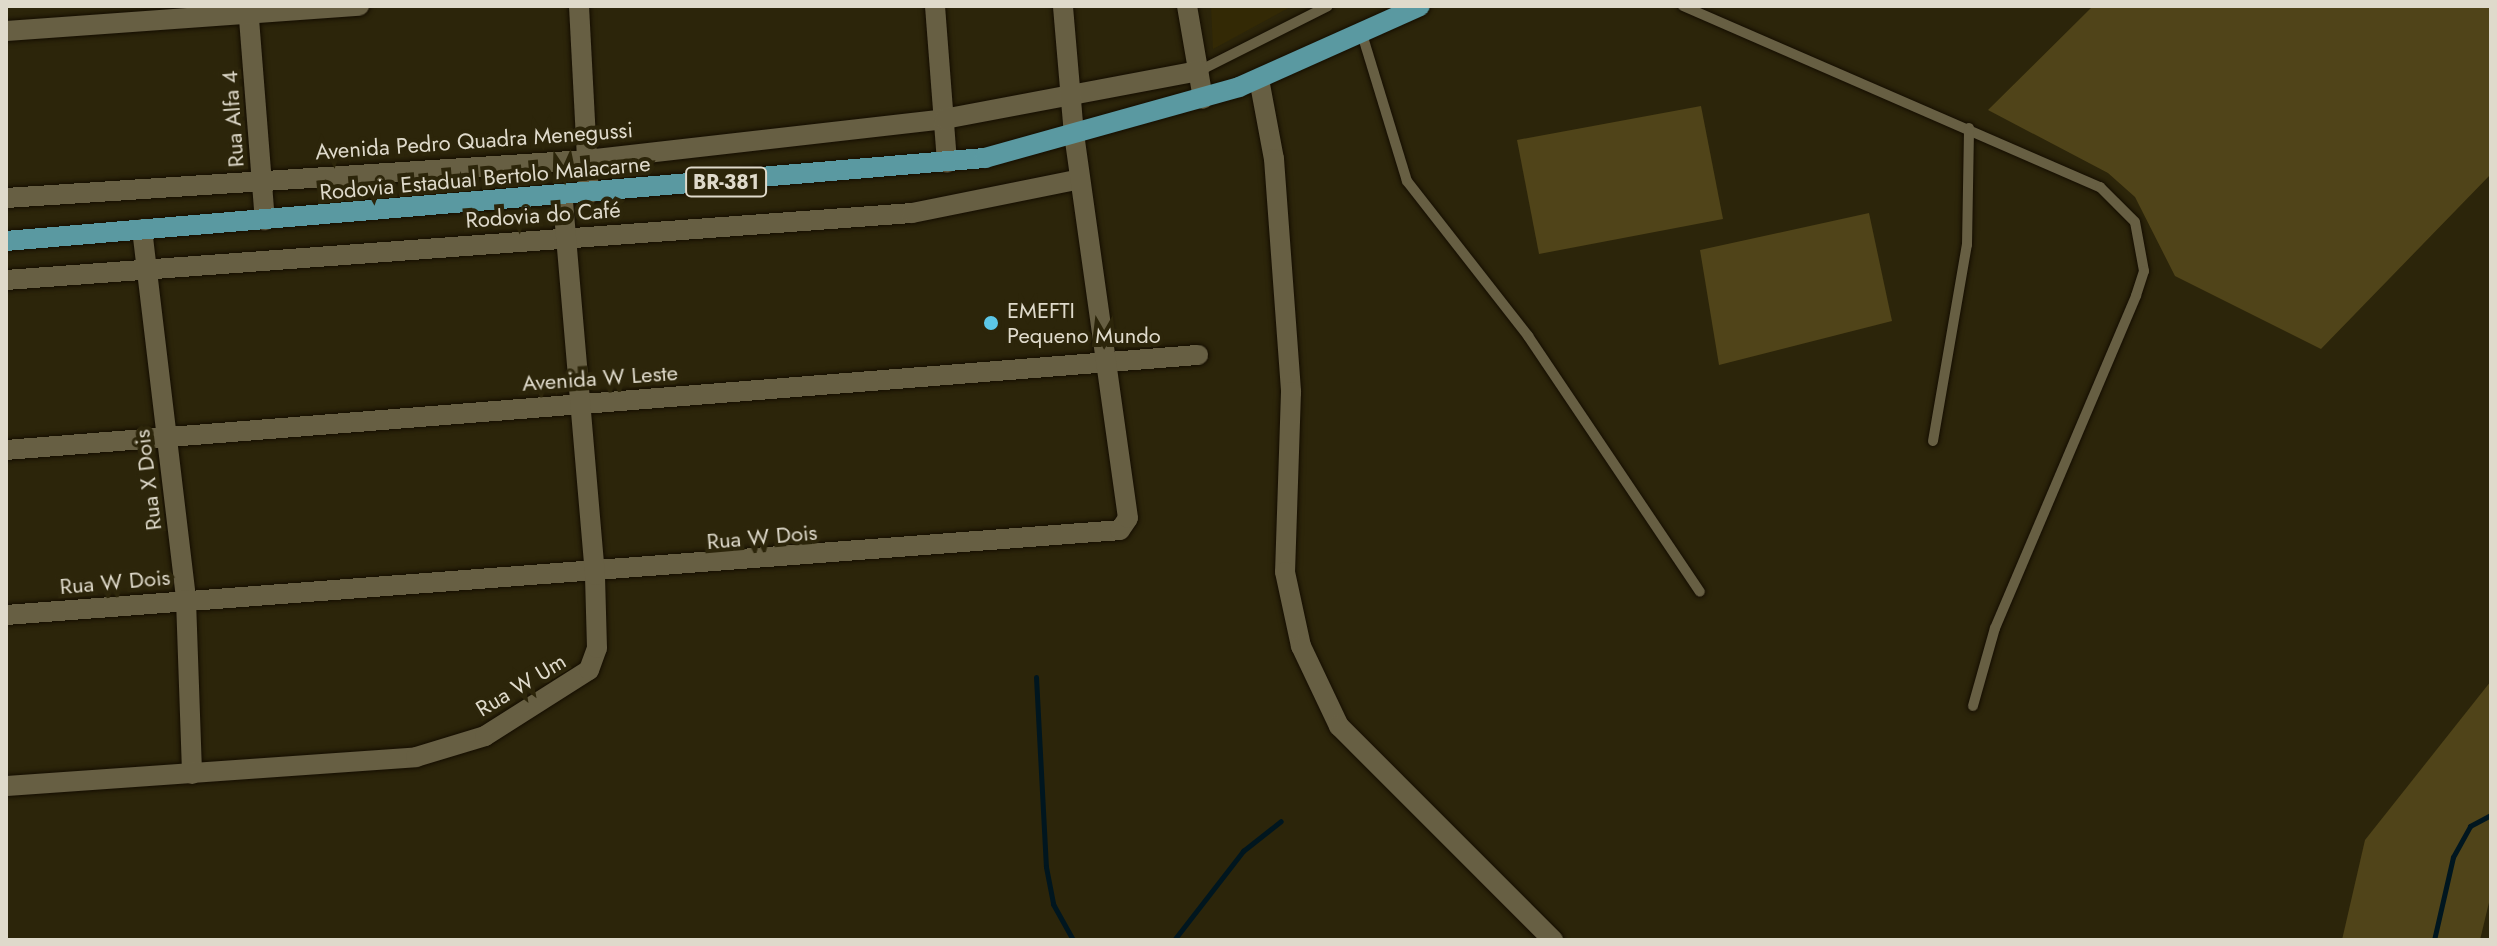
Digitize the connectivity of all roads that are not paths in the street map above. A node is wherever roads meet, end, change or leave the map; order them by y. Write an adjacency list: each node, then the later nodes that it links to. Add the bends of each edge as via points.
1 (359, 6): 9 (street)
2 (579, 6): 20 (street)
3 (935, 6): 17 (street)
4 (1063, 6): 15 (street, Rua W Dois)
5 (1187, 6): 13 (street)
6 (1328, 6): 13 (lane)
7 (1420, 6): 12 (main road, Rodovia Estadual Bertolo Malacarne / BR-381)
8 (1683, 6): 18 (lane)
9 (249, 10): 10 (street); 23 (street, Rua Alfa 4)
10 (84, 16): 11 (street)
11 (6, 31)
12 (1362, 34): 14 (main road, Rodovia Estadual Bertolo Malacarne / BR-381); 40 (lane, via 1407,181 1528,336)
13 (1199, 71): 15 (street, Avenida Pedro Quadra Menegussi); 16 (street)
14 (1259, 79): 16 (main road, Rodovia Estadual Bertolo Malacarne / BR-381); 46 (street, via 1274,159 1291,392 1285,572 1301,646 1339,726)
15 (1071, 94): 17 (street, Avenida Pedro Quadra Menegussi); 19 (street, Rua W Dois)
16 (1203, 99): 19 (main road, Rodovia Estadual Bertolo Malacarne / BR-381)
17 (944, 119): 20 (street, Avenida Pedro Quadra Menegussi); 21 (street)
18 (1969, 128): 37 (lane, via 1967,245); 43 (lane, via 2111,196 2135,222 2144,271 1995,628)
19 (1074, 135): 21 (main road, Rodovia Estadual Bertolo Malacarne / BR-381); 22 (street, Rua W Dois)
20 (586, 160): 23 (street, Avenida Pedro Quadra Menegussi); 24 (street)
21 (947, 163): 24 (main road, Rodovia Estadual Bertolo Malacarne / BR-381)
22 (1080, 179): 29 (street, Rodovia do Café, via 912,213); 34 (street, Rua W Dois)
23 (262, 180): 25 (street, Avenida Pedro Quadra Menegussi); 27 (street, Rua Alfa 4)
24 (589, 194): 26 (main road, Rodovia Estadual Bertolo Malacarne / BR-381)
25 (6, 198)
26 (563, 198): 27 (main road, Rodovia Estadual Bertolo Malacarne / BR-381); 29 (street, Rua W Um)
27 (265, 220): 28 (main road, Rodovia Estadual Bertolo Malacarne / BR-381)
28 (142, 229): 30 (main road, Rodovia Estadual Bertolo Malacarne / BR-381); 31 (street, Rua X Dois)
29 (567, 236): 31 (street, Rodovia do Café); 35 (street, Rua W Um)
30 (6, 241)
31 (147, 270): 32 (street, Rodovia do Café); 36 (street, Rua X Dois)
32 (6, 280)
33 (1198, 355): 34 (street, Avenida W Leste)
34 (1105, 366): 35 (street, Avenida W Leste); 39 (street, Rua W Dois, via 1128,518 1120,530)
35 (581, 403): 36 (street, Avenida W Leste); 39 (street, Rua W Um)
36 (167, 439): 38 (street, Avenida W Leste); 41 (street, Rua X Dois)
37 (1933, 441)
38 (6, 450)
39 (595, 575): 41 (street, Rua W Dois); 44 (street, Rua W Um, via 597,648 589,670 485,736 416,757)
40 (1700, 592)
41 (186, 600): 42 (street, Rua W Dois); 44 (street, Rua X Dois)
42 (6, 615)
43 (1973, 706)
44 (192, 774): 45 (street, Rua W Um)
45 (6, 786)
46 (1553, 940)

